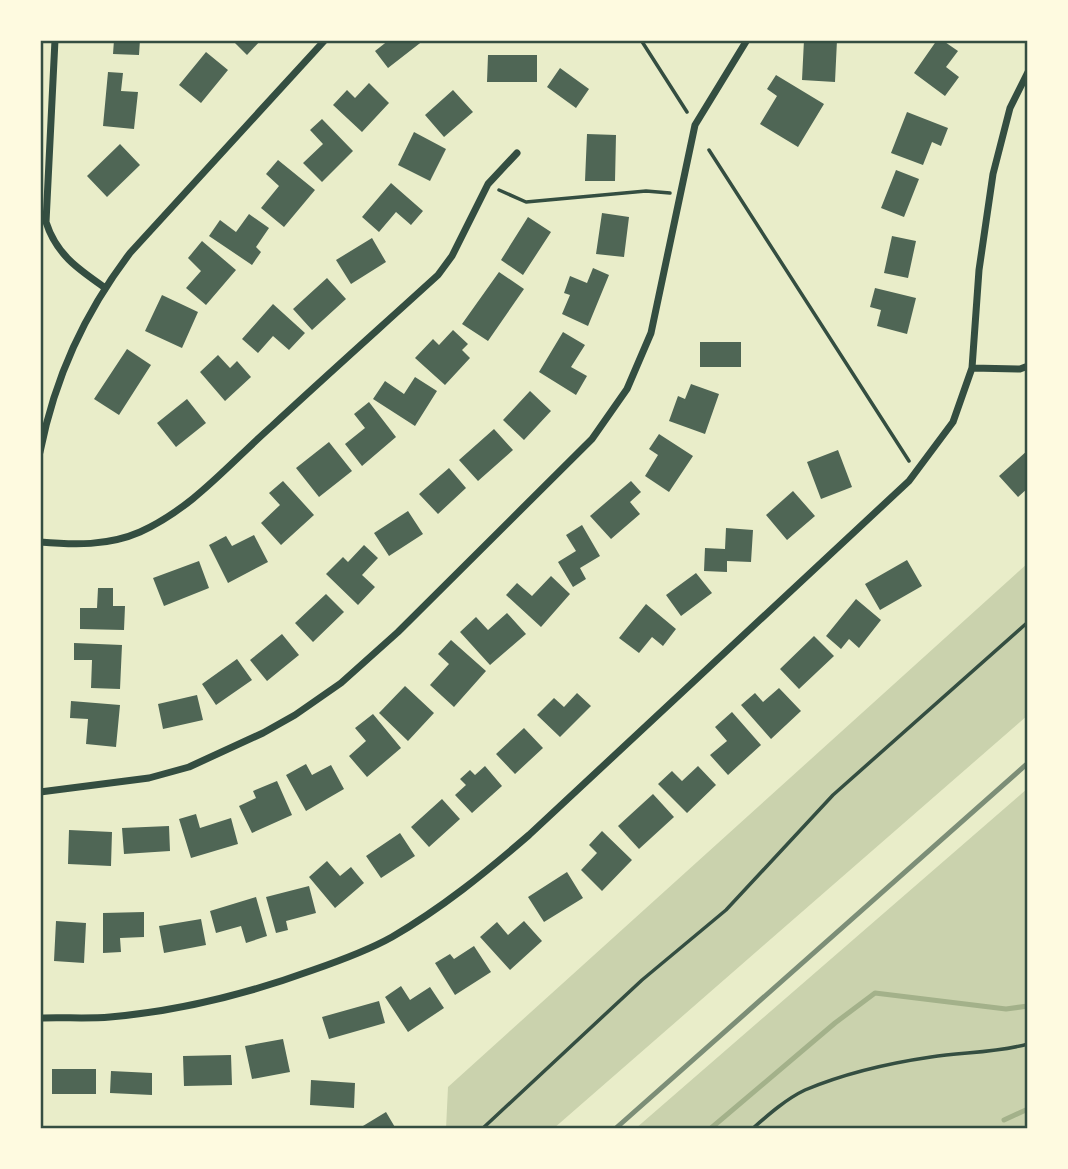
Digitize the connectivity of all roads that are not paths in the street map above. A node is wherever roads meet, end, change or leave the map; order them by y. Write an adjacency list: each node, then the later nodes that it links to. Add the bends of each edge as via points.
1 (55, 40): 6 (street, via 46,222 61,254)
2 (325, 40): 6 (street)
3 (747, 40): 11 (street, via 695,125 651,333 627,389 592,439 398,632 341,683 295,715 189,768 149,778)
4 (1028, 72): 8 (street, via 1010,108 993,174 979,270)
5 (517, 153): 10 (street, via 488,184 438,275 192,502 161,522 108,542)
6 (104, 287): 9 (street, via 61,371)
7 (1028, 366): 8 (street)
8 (972, 368): 12 (street, via 953,422 909,481 529,835 441,906 388,939 337,962 233,996 109,1017)
9 (40, 452)
10 (40, 542)
11 (40, 792)
12 (40, 1018)

